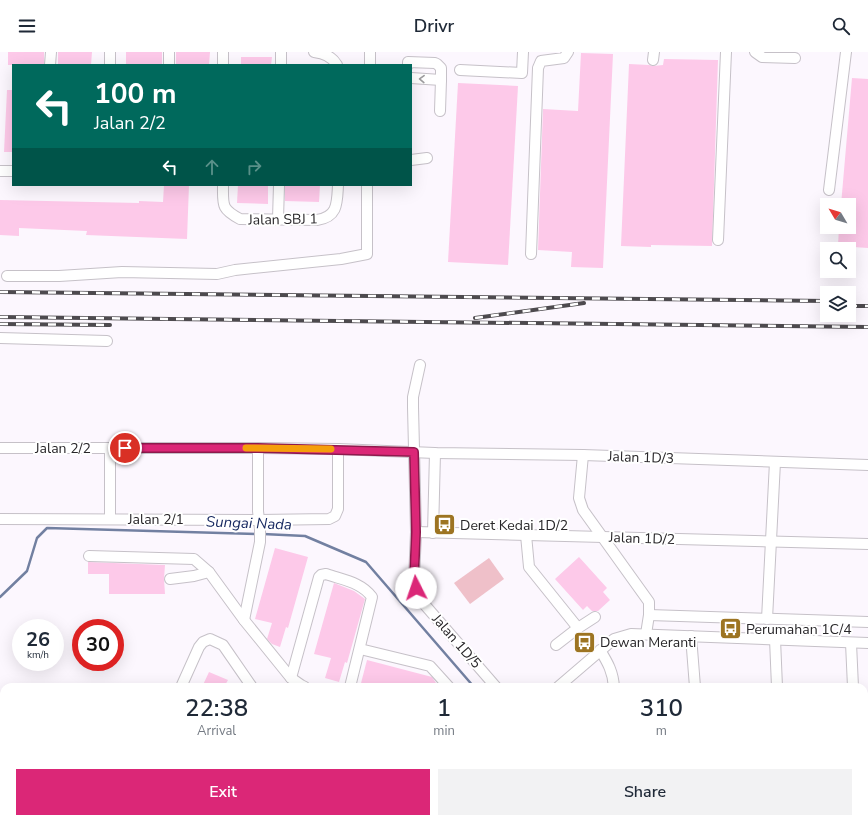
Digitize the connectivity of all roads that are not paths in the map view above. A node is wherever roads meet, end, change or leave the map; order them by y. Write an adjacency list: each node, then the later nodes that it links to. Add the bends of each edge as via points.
1 (50, 52): 16 (street)
2 (110, 52): 17 (street)
3 (169, 52): 18 (street)
4 (223, 52): 19 (street)
5 (281, 52): 20 (street)
6 (314, 52): 15 (street, via 324,53)
7 (370, 52): 21 (street)
8 (523, 52): 22 (street, via 522,73)
9 (568, 52): 37 (street, via 564,58 541,61 538,68)
10 (726, 52): 36 (street)
11 (755, 52): 13 (street, via 762,57)
12 (846, 52): 34 (street)
13 (795, 58)
14 (408, 60): 24 (street, via 437,64 441,68)
15 (336, 63)
16 (50, 64)
17 (110, 64)
18 (169, 64)
19 (223, 64)
20 (281, 64)
21 (370, 64)
22 (460, 70)
23 (412, 78): 24 (street, one-way to 23)
24 (441, 80): 25 (street)
25 (440, 111)
26 (427, 158): 27 (street)
27 (412, 160)
28 (0, 171): 29 (street)
29 (12, 171)
30 (223, 186): 35 (street, Jalan SBJ 1, via 223,205 229,214 240,219)
31 (279, 186): 35 (street)
32 (338, 186): 35 (street, Jalan SBJ 1, via 336,206 329,216 317,220)
33 (367, 186): 38 (street, via 367,254 217,274 122,272)
34 (829, 190)
35 (278, 219)
36 (718, 240)
37 (531, 254)
38 (7, 276)
39 (0, 338): 40 (street)
40 (107, 341)
41 (420, 365): 46 (street, Jalan 1D/5, via 414,397)
42 (0, 448): 43 (street, Jalan 2/2)
43 (110, 448): 44 (street, Jalan 2/2); 52 (street)
44 (258, 448): 45 (street, Jalan 2/2); 53 (street)
45 (338, 449): 46 (street, Jalan 2/2); 53 (street, Jalan 2/1, via 338,509 335,516 329,519)
46 (414, 452): 47 (street, Jalan 1D/3); 54 (street, Jalan 1D/5)
47 (434, 453): 48 (street, Jalan 1D/3); 55 (street)
48 (583, 454): 49 (street, Jalan 1D/3); 57 (street, via 579,498 583,510)
49 (775, 462): 50 (street, Jalan 1D/3); 58 (street)
50 (868, 466)
51 (0, 519): 52 (street, Jalan 2/1)
52 (110, 519): 53 (street, Jalan 2/1)
53 (260, 524): 66 (street, via 260,542)
54 (416, 532): 55 (street, Jalan 1D/2); 83 (street, Jalan 1D/5, via 414,579 418,597)
55 (433, 533): 56 (street, Jalan 1D/2)
56 (526, 535): 57 (street, Jalan 1D/2); 68 (street, via 529,566)
57 (602, 537): 58 (street, Jalan 1D/2); 63 (street, via 649,602)
58 (771, 542): 59 (street, Jalan 1D/2); 65 (street)
59 (868, 544)
60 (89, 556): 61 (street, via 194,559)
61 (209, 572): 62 (street); 66 (street)
62 (170, 579)
63 (649, 616): 65 (street); 69 (street)
64 (595, 617): 68 (street)
65 (768, 619): 67 (street)
66 (244, 620): 77 (street)
67 (868, 622)
68 (578, 628): 74 (street)
69 (646, 634): 70 (street); 76 (street, via 614,638)
70 (691, 636): 71 (street); 86 (street)
71 (775, 639): 72 (street); 87 (street)
72 (851, 643): 73 (street); 88 (street)
73 (868, 643)
74 (556, 646)
75 (360, 648): 77 (street, via 372,597 360,585 326,574 321,575); 81 (street); 82 (street, via 430,666)
76 (600, 650): 84 (street); 85 (street, via 610,666)
77 (292, 678): 80 (street)
78 (183, 683): 79 (street, via 199,647 210,639 223,645)
79 (249, 683)
80 (298, 683)
81 (351, 683)
82 (445, 683)
83 (493, 683)
84 (563, 683)
85 (614, 683)
86 (695, 683)
87 (777, 683)
88 (853, 683)

